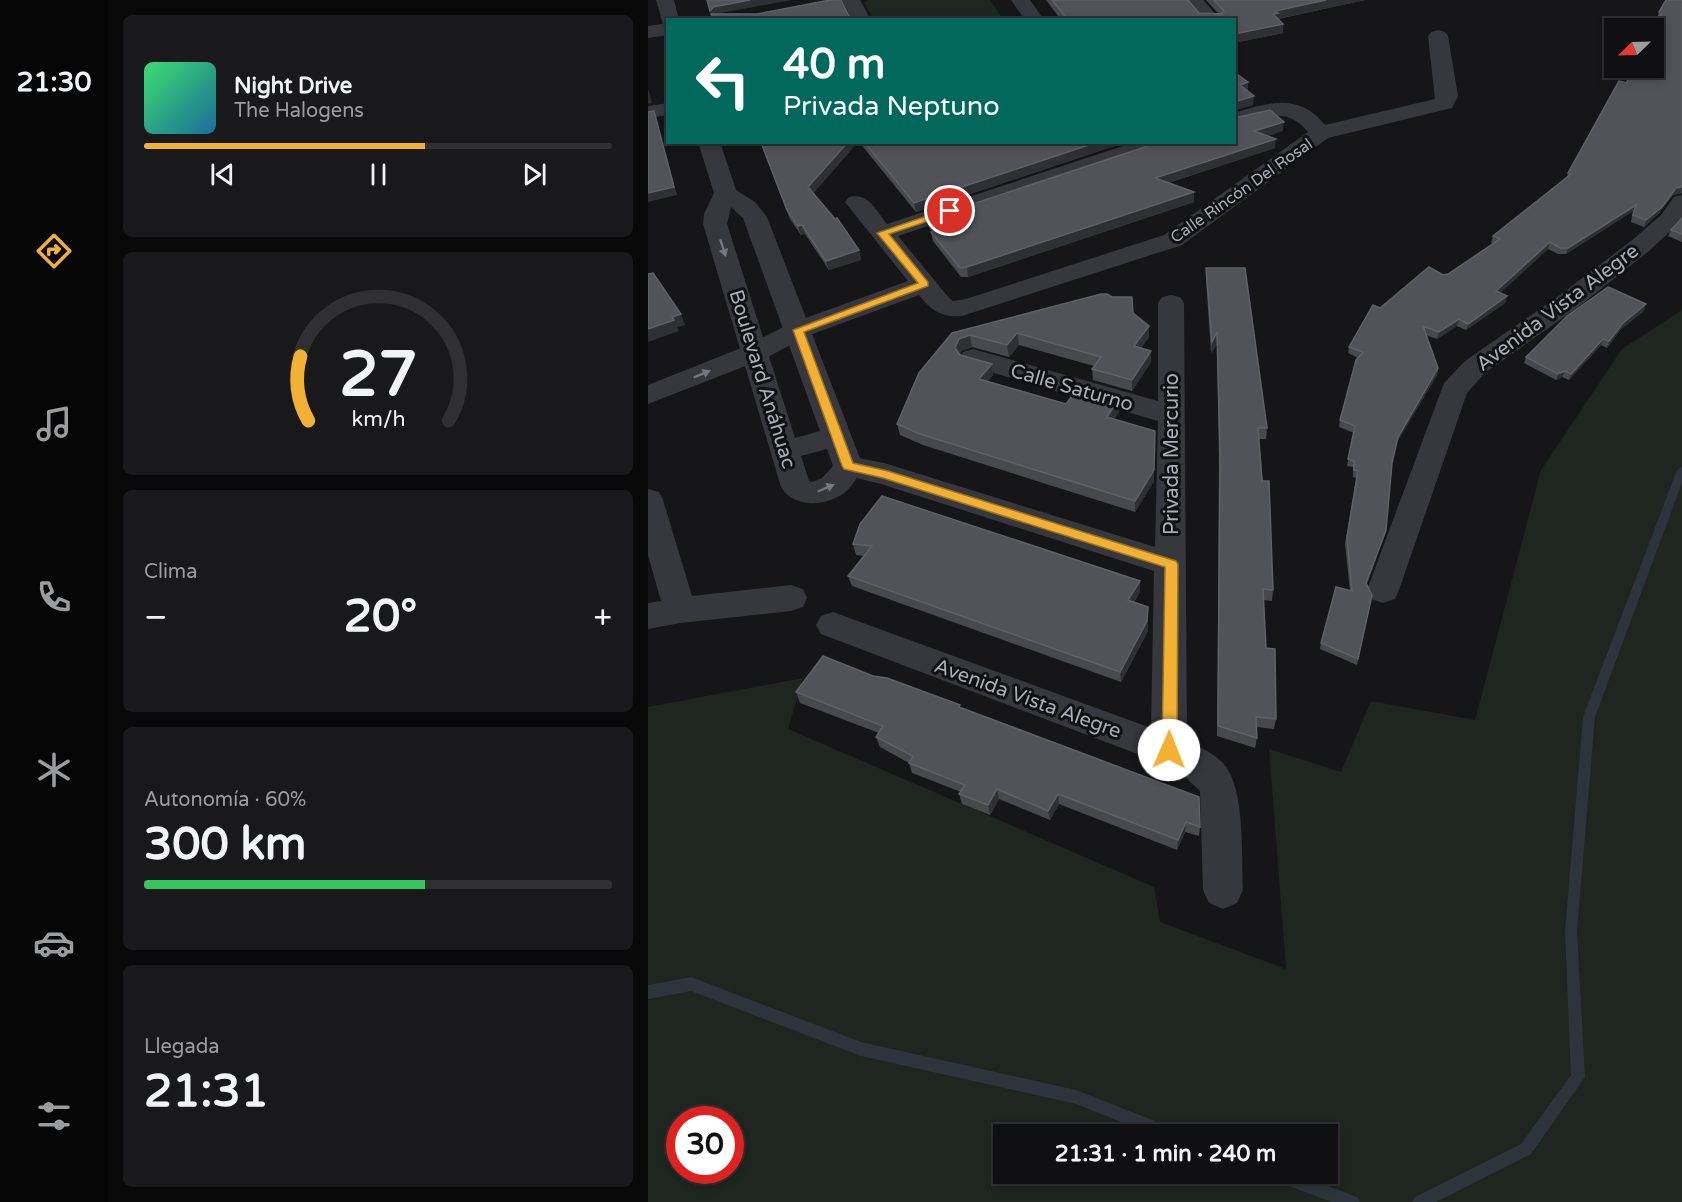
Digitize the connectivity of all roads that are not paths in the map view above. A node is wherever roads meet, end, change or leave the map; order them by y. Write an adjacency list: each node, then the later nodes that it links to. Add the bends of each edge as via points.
1 (665, 0): 5 (street)
2 (851, 0): 6 (street)
3 (1020, 0): 7 (street)
4 (1193, 0): 8 (street)
5 (670, 18)
6 (861, 18)
7 (1034, 18)
8 (1210, 18)
9 (666, 29): 10 (street)
10 (648, 32)
11 (1438, 36): 15 (street, Calle Rincón Del Rosal, via 1447,96 1444,103)
12 (666, 109): 13 (street)
13 (648, 112)
14 (1236, 119): 15 (street, via 1287,109 1304,113)
15 (1320, 133): 22 (street, Calle Rincón Del Rosal, via 1173,240 960,309 947,309 940,304)
16 (710, 144): 18 (street)
17 (1153, 144): 21 (street)
18 (726, 193): 24 (street, via 755,217); 25 (street, Boulevard Anáhuac, one-way to 25, via 715,224)
19 (857, 202): 21 (street)
20 (1682, 202): 35 (street, Avenida Vista Alegre, via 1669,220 1640,246 1474,367 1454,390)
21 (882, 233): 22 (street)
22 (917, 275): 24 (street)
23 (1171, 303): 29 (street, Privada Mercurio)
24 (794, 319): 25 (street); 30 (street)
25 (752, 341): 27 (street); 28 (street, one-way to 25); 31 (street, Boulevard Anáhuac)
26 (973, 358): 29 (street, Calle Saturno)
27 (648, 372)
28 (648, 395)
29 (1172, 415): 34 (street, Privada Mercurio)
30 (837, 436): 31 (street); 32 (street)
31 (784, 451): 32 (street, Boulevard Anáhuac, one-way to 32, via 796,488 804,493 828,490 842,478)
32 (848, 466): 34 (street)
33 (648, 500): 37 (street)
34 (1171, 564): 40 (street, Privada Mercurio)
35 (1383, 590)
36 (792, 598): 37 (street)
37 (680, 610): 38 (street)
38 (648, 616)
39 (833, 625): 40 (street, Avenida Vista Alegre)
40 (1169, 750): 41 (street, Avenida Vista Alegre, via 1201,767 1219,790)
41 (1223, 890)

